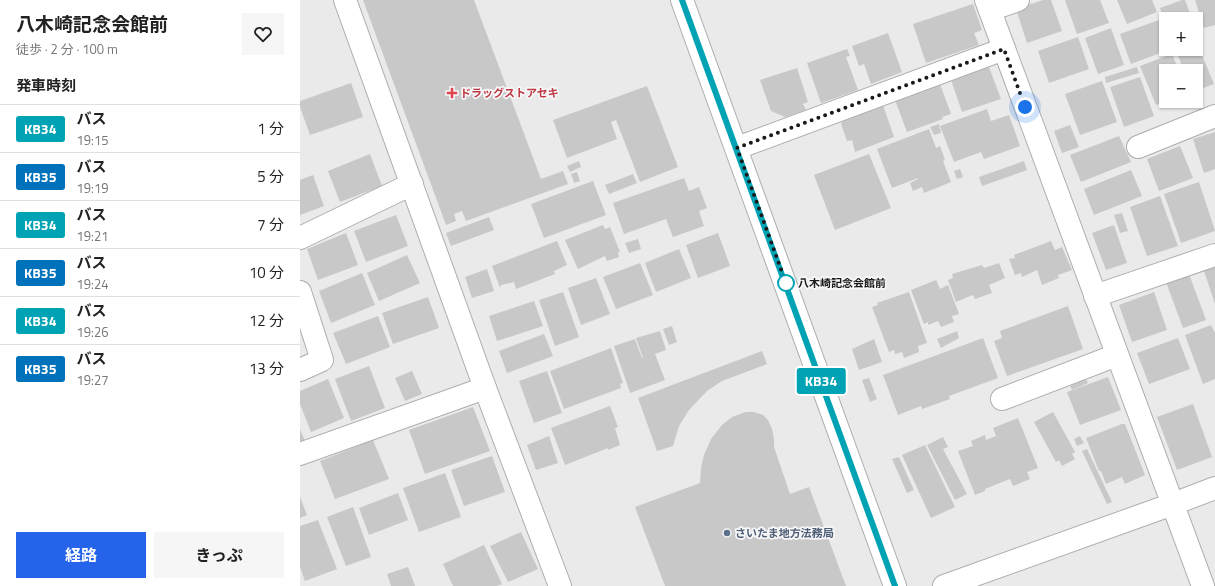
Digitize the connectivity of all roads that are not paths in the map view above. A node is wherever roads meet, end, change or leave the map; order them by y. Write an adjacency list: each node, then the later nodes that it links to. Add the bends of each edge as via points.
1 (345, 0): 9 (street)
2 (682, 0): 8 (street)
3 (1018, 0): 4 (street)
4 (988, 5): 5 (street)
5 (1004, 49): 8 (street); 13 (street)
6 (1215, 116): 7 (street)
7 (1138, 147)
8 (737, 148): 22 (street)
9 (412, 184): 10 (street); 16 (street)
10 (300, 238)
11 (1215, 255): 13 (street)
12 (300, 292): 15 (street, via 322,360)
13 (1095, 296): 14 (street)
14 (1117, 355): 17 (street); 20 (street)
15 (300, 370)
16 (485, 388): 18 (street); 21 (street)
17 (1002, 399)
18 (300, 454)
19 (1215, 488): 20 (street)
20 (1173, 504): 23 (street); 24 (street)
21 (560, 586)
22 (895, 586)
23 (944, 586)
24 (1203, 586)

